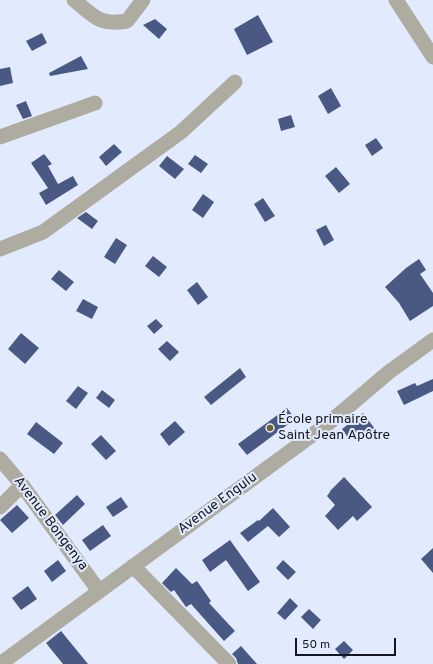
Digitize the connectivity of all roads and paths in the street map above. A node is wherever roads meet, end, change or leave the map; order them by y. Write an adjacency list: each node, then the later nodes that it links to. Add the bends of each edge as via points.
1 (74, 0): 2 (street, via 100,20 113,23 126,20)
2 (143, 0)
3 (396, 0): 4 (street)
4 (433, 57)
5 (235, 82): 8 (street, via 180,132 43,232)
6 (95, 103): 7 (street)
7 (0, 137)
8 (0, 249)
9 (433, 340): 13 (street, Avenue Engulu, via 389,372 330,422)
10 (0, 459): 11 (street, Avenue Bongenya)
11 (22, 486): 12 (street); 14 (street, Avenue Bongenya)
12 (0, 507)
13 (133, 566): 14 (street, Avenue Engulu); 16 (street)
14 (99, 591): 15 (street, Avenue Engulu)
15 (0, 664)
16 (229, 664)

